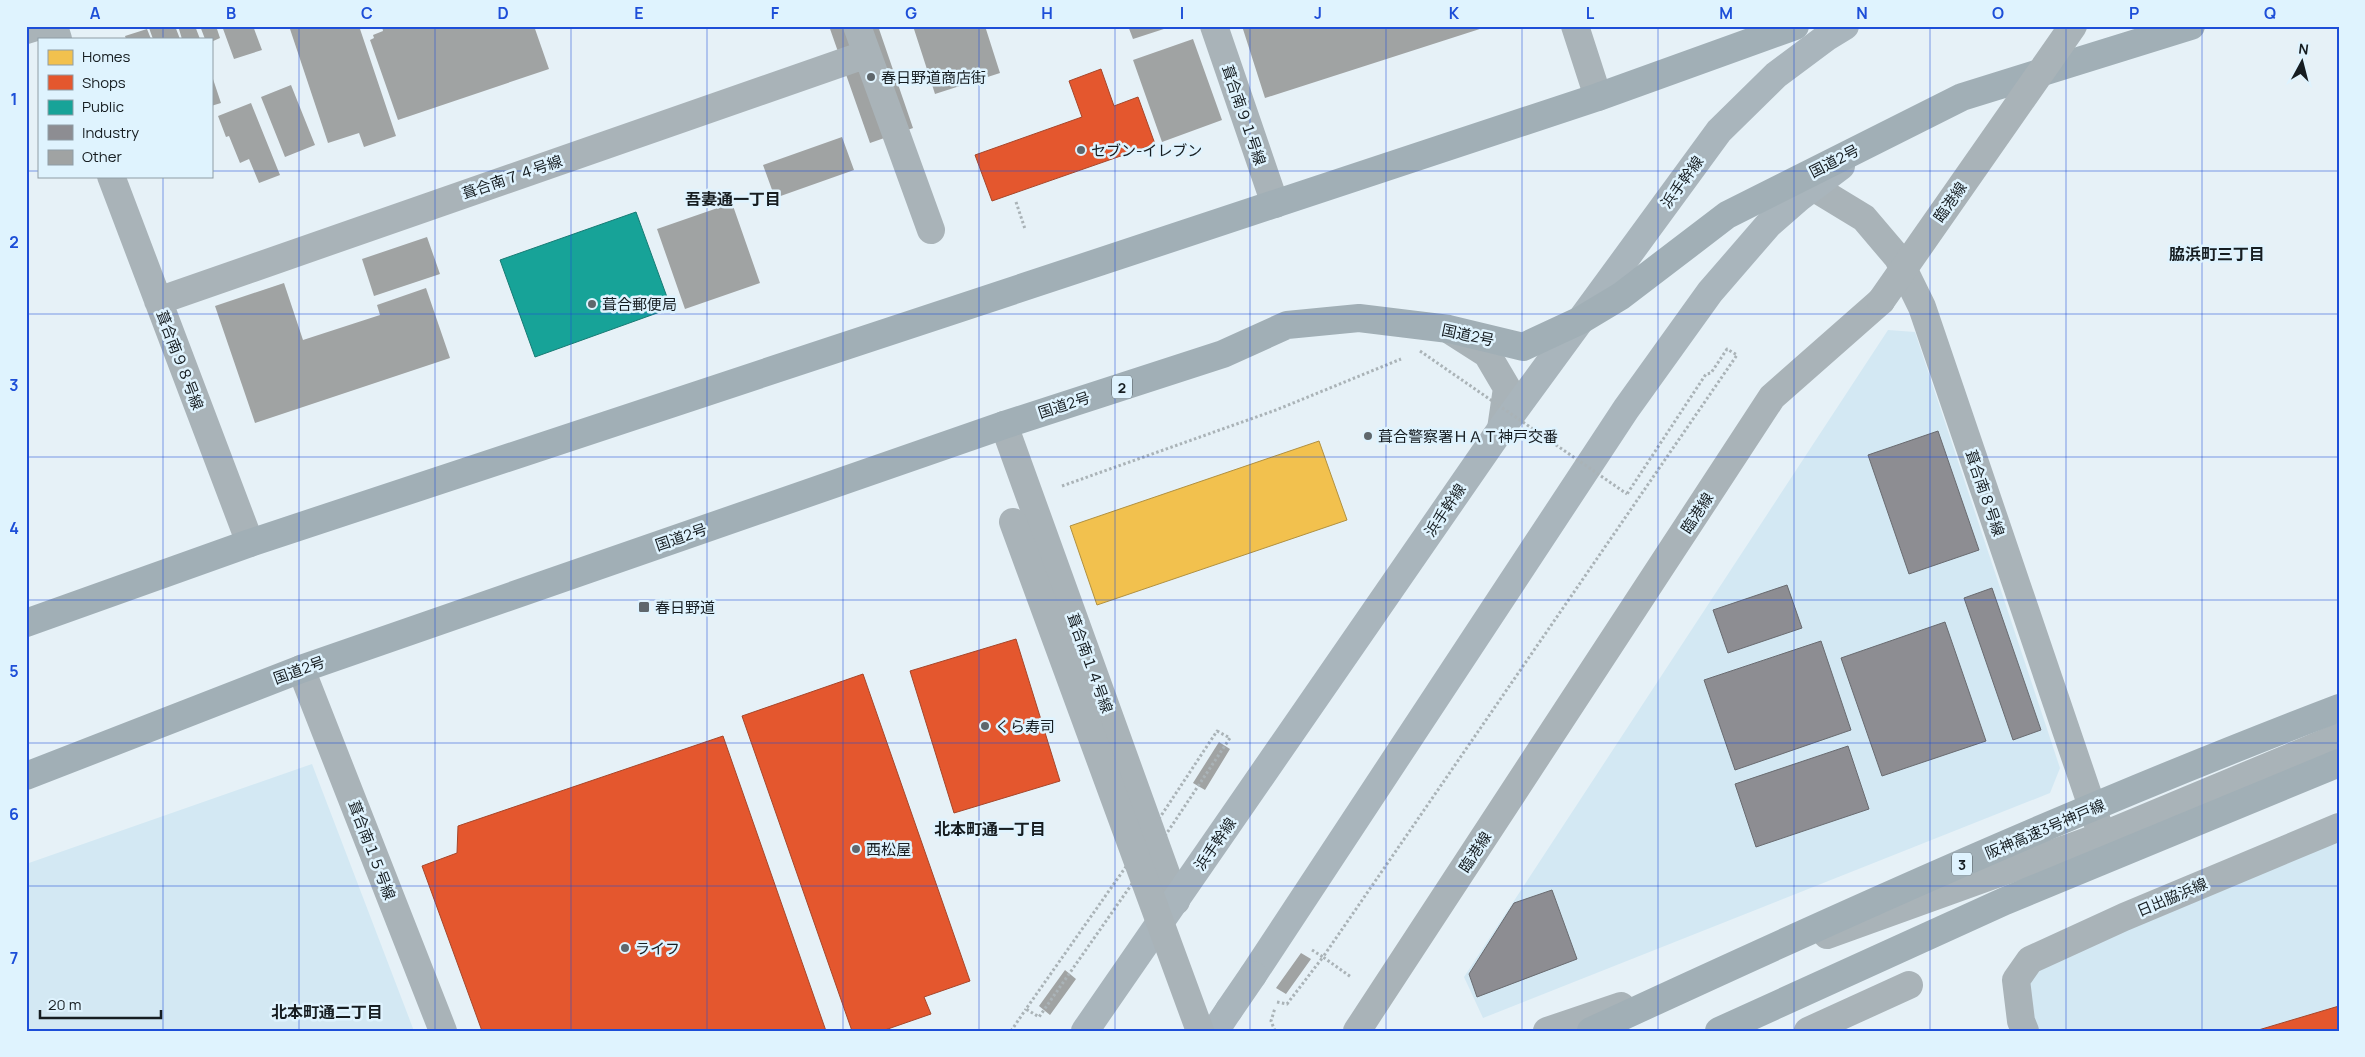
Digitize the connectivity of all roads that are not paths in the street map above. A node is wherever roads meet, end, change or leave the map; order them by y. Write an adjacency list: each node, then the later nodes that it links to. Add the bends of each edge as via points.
1 (39, 26): 10 (street)
2 (54, 26): 11 (street)
3 (857, 26): 12 (street)
4 (1214, 26): 17 (street, 葺合南９１号線)
5 (1575, 26): 13 (street)
6 (1794, 26): 13 (highway)
7 (1845, 26): 20 (main road, 浜手幹線, via 1776,74 1719,131)
8 (2073, 26): 38 (street, 臨港線, bridge, via 1881,301 1772,398)
9 (2191, 26): 14 (highway, 国道2号 / 2)
10 (26, 30)
11 (58, 38)
12 (867, 54): 18 (street); 19 (street, 葺合南７４号線)
13 (1598, 97): 17 (highway)
14 (1962, 97): 16 (main road, via 1844,164); 20 (highway, 国道2号 / 2, via 1727,215 1621,296)
15 (112, 178): 19 (street, 葺合南９８号線)
16 (1813, 187): 34 (street, 葺合南８号線, via 1864,218 1898,258 1922,307); 37 (main road, bridge, via 1768,225 1710,292 1626,409)
17 (1275, 204): 25 (highway)
18 (931, 230)
19 (158, 301): 25 (street, 葺合南９８号線)
20 (1581, 320): 21 (highway, 国道2号 / 2, via 1523,347); 23 (main road, 浜手幹線)
21 (1449, 329): 22 (highway, 国道2号 / 2, via 1359,318 1287,325 1223,354); 23 (street, via 1487,354 1506,388)
22 (1004, 425): 27 (highway, 国道2号 / 2); 35 (street, 葺合南１４号線)
23 (1501, 429): 35 (main road, 浜手幹線)
24 (1013, 522): 41 (street, bridge)
25 (250, 544): 26 (highway)
26 (26, 623)
27 (301, 669): 32 (highway, 国道2号 / 2); 39 (street, 葺合南１５号線)
28 (2339, 704): 34 (street, via 2125,790)
29 (2339, 708): 43 (highway, 阪神高速3号神戸線 / 3, bridge, via 2257,739 1840,916)
30 (2339, 737): 34 (street)
31 (2339, 763): 44 (highway, via 2005,901)
32 (26, 776)
33 (2339, 827): 46 (street, 日出脇浜線, via 2030,960 2016,980)
34 (2102, 836): 42 (street, via 1703,980)
35 (1176, 901): 40 (main road, 浜手幹線)
36 (1909, 985): 45 (street)
37 (1222, 1021)
38 (1361, 1025)
39 (443, 1031)
40 (1085, 1031)
41 (1200, 1031)
42 (1547, 1031)
43 (1591, 1031)
44 (1719, 1031)
45 (1808, 1031)
46 (2025, 1031)

